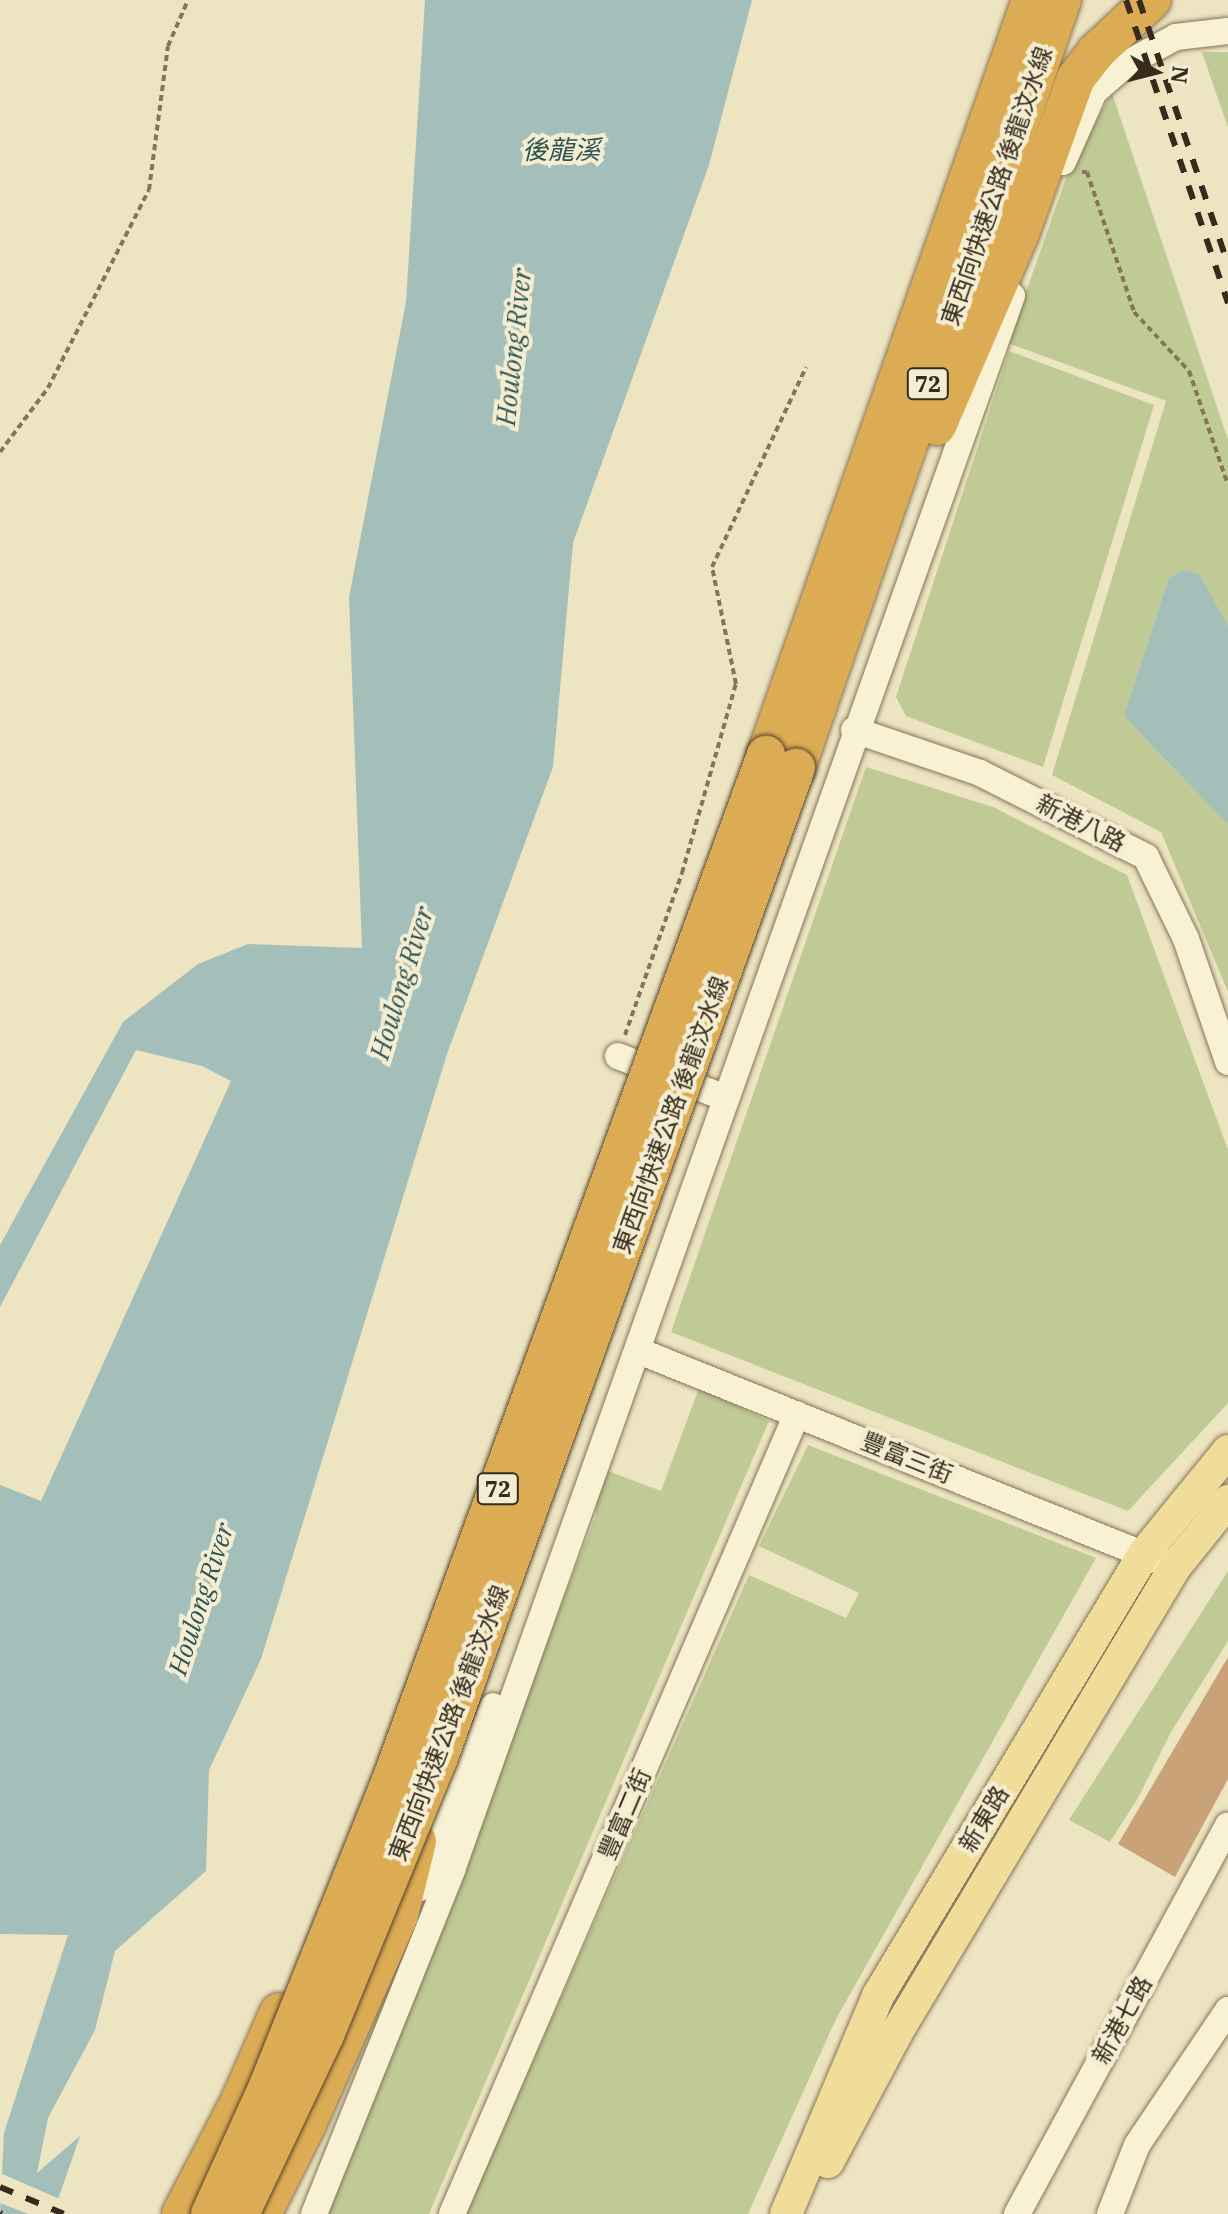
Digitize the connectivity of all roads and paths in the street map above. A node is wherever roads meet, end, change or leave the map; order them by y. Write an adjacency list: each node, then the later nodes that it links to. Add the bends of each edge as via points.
1 (188, 0): 8 (path, via 168,46 149,190 48,388)
2 (1031, 0): 12 (highway, 東西向快速公路 後龍汶水線 / 72)
3 (1062, 0): 10 (highway, 東西向快速公路 後龍汶水線 / 72)
4 (1152, 0): 10 (highway, via 1076,78 1019,236)
5 (1228, 31): 11 (street, via 1176,37 1126,64 1094,92 1047,200)
6 (1076, 173): 9 (path, via 1087,172 1134,312 1189,371)
7 (806, 367): 13 (path, via 712,567 736,684 682,873)
8 (0, 452)
9 (1228, 485)
10 (818, 700): 12 (highway, 東西向快速公路 後龍汶水線 / 72)
11 (854, 730): 14 (street, 新港八路, via 980,773 1146,857 1186,939); 15 (street)
12 (781, 762): 23 (highway, 東西向快速公路 後龍汶水線 / 72, bridge); 24 (highway, 東西向快速公路 後龍汶水線 / 72, bridge)
13 (618, 1056): 15 (street)
14 (1228, 1062)
15 (726, 1098): 16 (street)
16 (639, 1351): 17 (street, 豐富三街); 18 (street)
17 (797, 1414): 21 (street, 豐富三街); 33 (street, 豐富二街)
18 (607, 1437): 31 (street, via 339,2081); 32 (street, via 452,1870)
19 (1228, 1451): 21 (main road, 新東路)
20 (1228, 1501): 22 (main road, 新東路)
21 (1144, 1554): 22 (street, 豐富三街); 34 (main road, 新東路, via 878,1996)
22 (1175, 1567): 35 (main road, 新東路, via 897,2032)
23 (438, 1760): 29 (highway, 東西向快速公路 後龍汶水線 / 72, bridge, via 325,2035); 30 (highway, bridge, via 399,1915)
24 (390, 1783): 27 (highway, bridge, via 322,1910 240,2101); 28 (highway, 東西向快速公路 後龍汶水線 / 72, bridge, via 268,2086)
25 (1228, 1826): 36 (street, 新港七路)
26 (1228, 2010): 37 (street, via 1137,2145)
27 (181, 2214)
28 (210, 2214)
29 (240, 2214)
30 (262, 2214)
31 (277, 2214)
32 (314, 2214)
33 (452, 2214)
34 (786, 2214)
35 (801, 2214)
36 (1017, 2214)
37 (1110, 2214)

